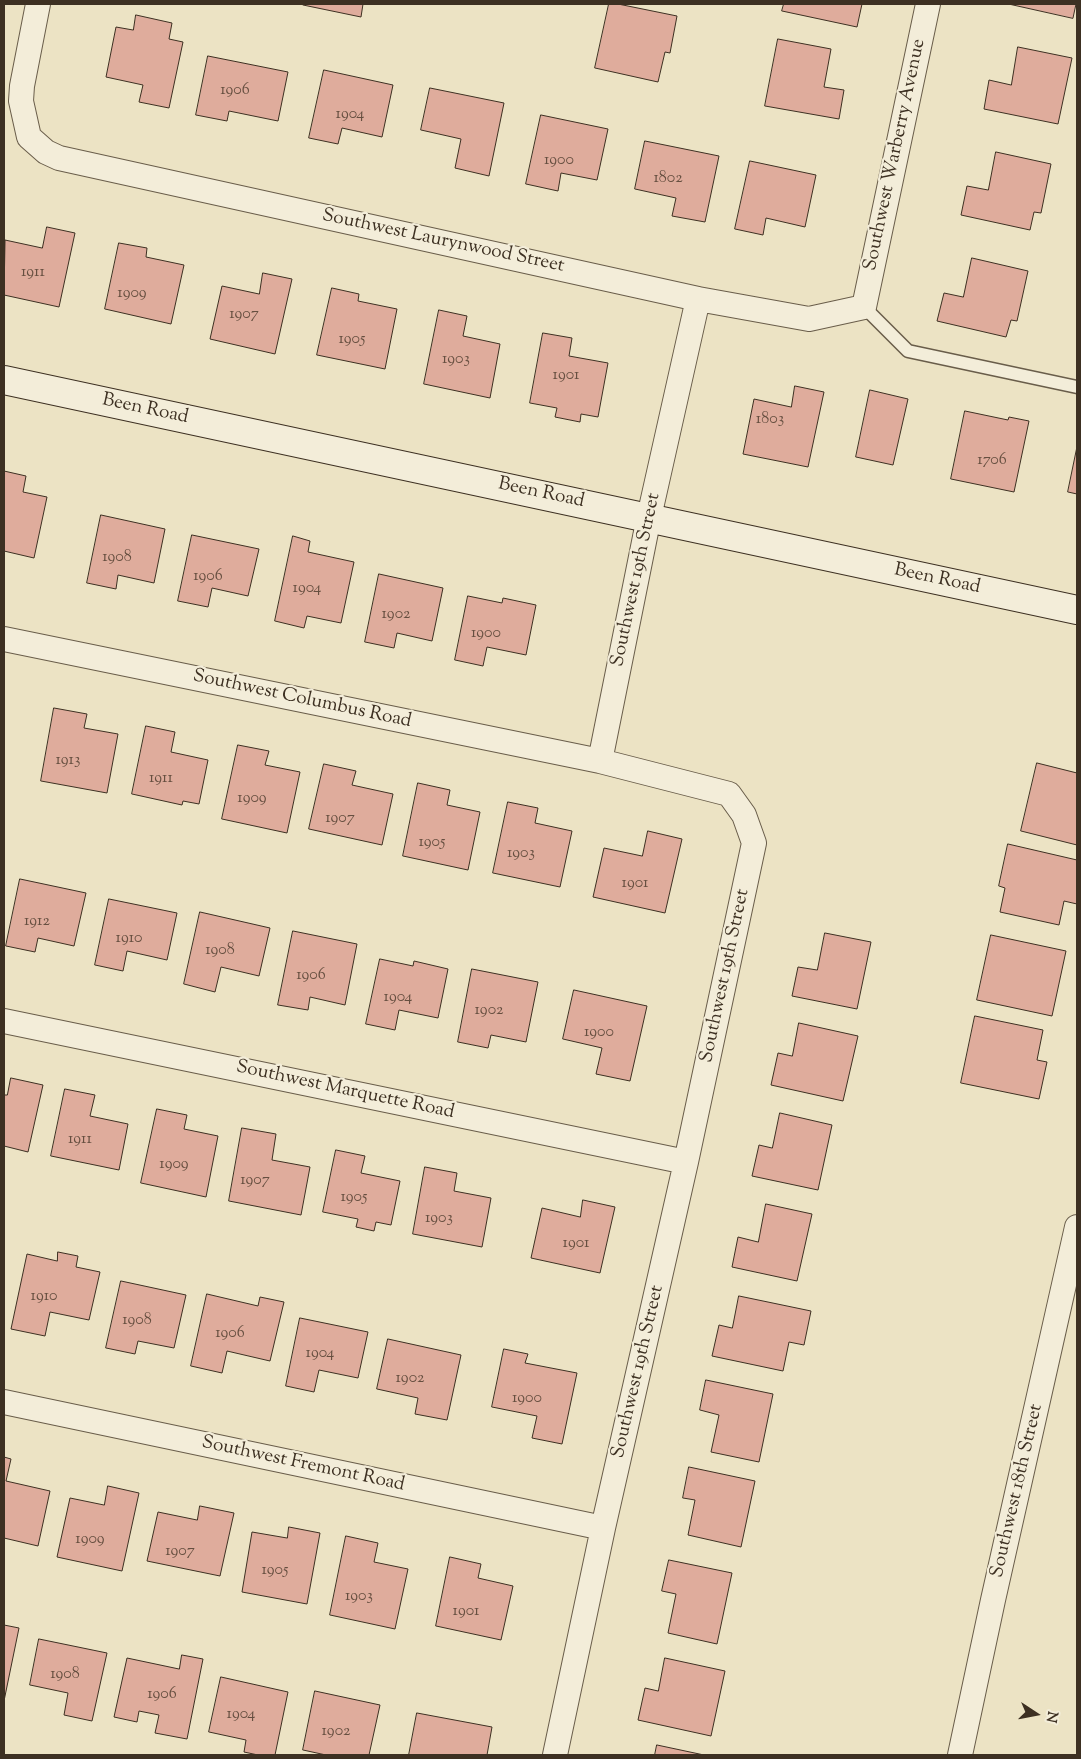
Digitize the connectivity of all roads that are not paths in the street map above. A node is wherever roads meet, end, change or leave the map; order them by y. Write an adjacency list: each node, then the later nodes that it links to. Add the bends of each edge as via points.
1 (38, 4): 3 (street, Southwest Laurynwood Street, via 21,101 29,137 46,152 59,158)
2 (928, 4): 4 (street, Southwest Warberry Avenue)
3 (698, 298): 4 (street, Southwest Laurynwood Street, via 809,318); 7 (street, Southwest 19th Street)
4 (864, 307): 6 (lane, via 908,351)
5 (4, 380): 7 (street, Been Road)
6 (1077, 387)
7 (649, 517): 8 (street, Been Road); 10 (street, Southwest 19th Street)
8 (1077, 610)
9 (4, 639): 10 (street, Southwest Columbus Road)
10 (600, 761): 12 (street, Southwest 19th Street, via 729,794 744,815 754,843)
11 (4, 1021): 12 (street, Southwest Marquette Road)
12 (686, 1162): 15 (street, Southwest 19th Street)
13 (1077, 1227): 17 (street, Southwest 18th Street)
14 (4, 1402): 15 (street, Southwest Fremont Road)
15 (603, 1528): 16 (street, Southwest 19th Street)
16 (554, 1755)
17 (960, 1755)

